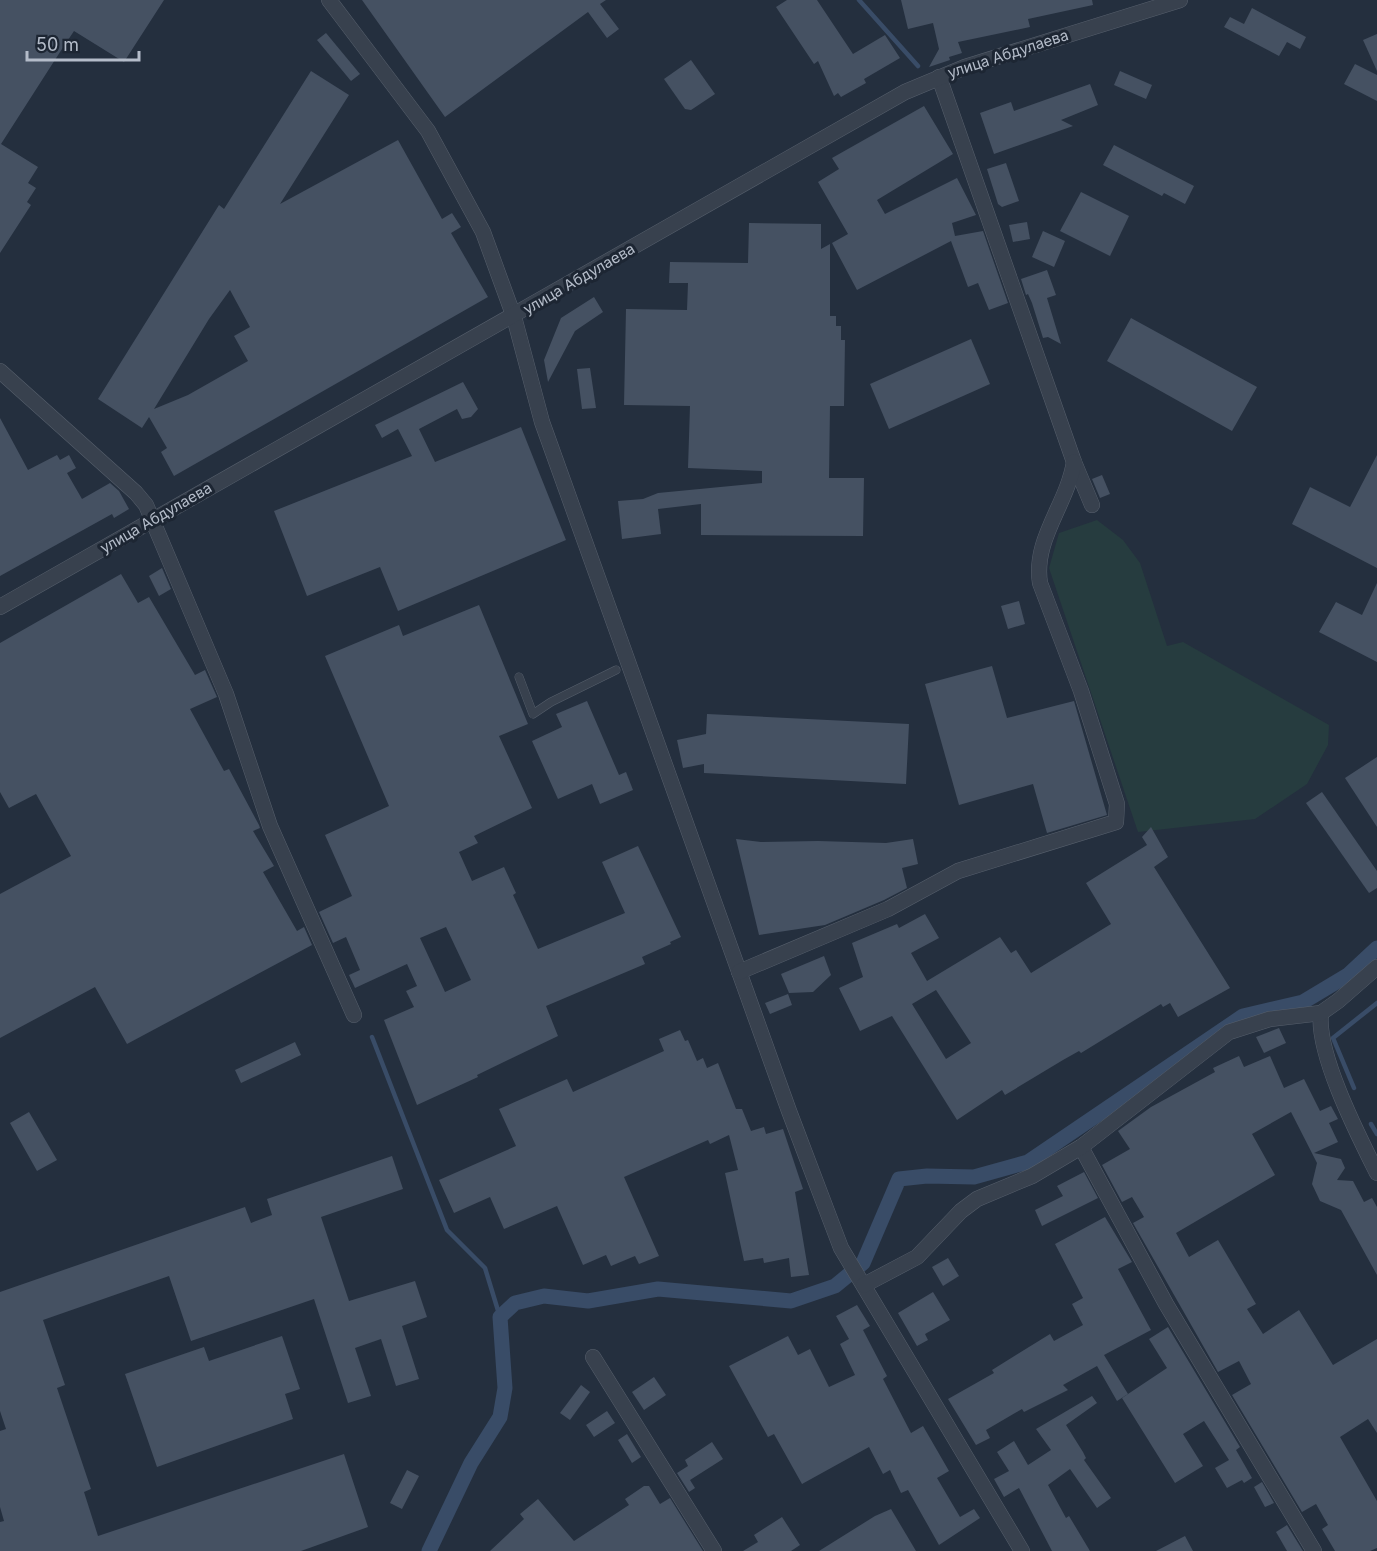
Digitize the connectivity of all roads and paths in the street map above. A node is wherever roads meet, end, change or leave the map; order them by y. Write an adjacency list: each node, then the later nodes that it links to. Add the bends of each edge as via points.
1 (329, 0): 4 (street, via 428,131 454,175 483,231)
2 (1180, 0): 3 (street, улица Абдулаева)
3 (939, 77): 4 (street, улица Абдулаева, via 906,92); 6 (street)
4 (514, 317): 8 (street, улица Абдулаева); 10 (street, via 542,422)
5 (0, 371): 8 (street, via 136,493)
6 (1074, 462): 7 (street); 13 (street, via 1039,552 1037,567 1118,804 1116,822 958,872 888,909)
7 (1092, 505)
8 (153, 519): 9 (street, улица Абдулаева); 15 (street, via 226,694 270,826)
9 (0, 607)
10 (622, 667): 11 (lane, via 533,714); 13 (street)
11 (519, 677)
12 (1377, 967): 14 (street)
13 (739, 972): 18 (street, via 846,1259)
14 (1321, 1013): 16 (street, via 1270,1019 1229,1032); 17 (street, via 1319,1026 1326,1060)
15 (354, 1015)
16 (1081, 1147): 18 (street, via 1032,1176 977,1199 917,1257); 22 (street, via 1166,1304)
17 (1377, 1173)
18 (861, 1281): 21 (street)
19 (593, 1357): 20 (street)
20 (714, 1551)
21 (1022, 1551)
22 (1314, 1551)

